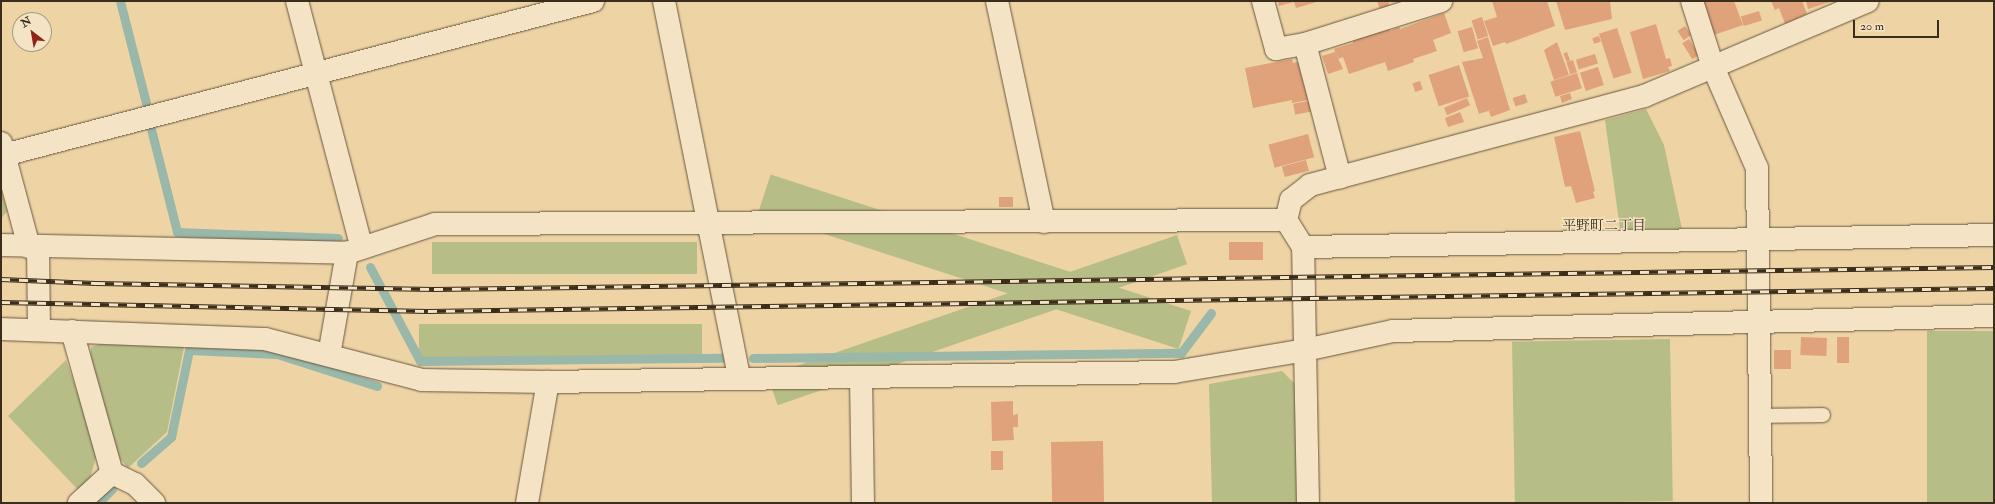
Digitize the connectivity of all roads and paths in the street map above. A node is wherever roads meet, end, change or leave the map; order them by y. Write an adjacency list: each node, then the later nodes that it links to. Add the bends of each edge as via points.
1 (297, 1): 11 (street)
2 (593, 1): 11 (street)
3 (664, 1): 16 (street)
4 (997, 1): 15 (street)
5 (1263, 1): 9 (street, via 1276,49)
6 (1442, 1): 9 (street)
7 (1692, 1): 10 (street)
8 (1868, 1): 10 (street)
9 (1305, 44): 13 (street)
10 (1713, 68): 13 (street, via 1644,96); 18 (street, via 1757,168)
11 (317, 75): 12 (street); 22 (street)
12 (3, 149): 20 (street)
13 (1340, 177): 14 (street, via 1310,185 1291,200)
14 (1286, 220): 15 (street); 21 (street)
15 (1044, 222): 16 (street)
16 (710, 225): 22 (street, via 435,224); 31 (street)
17 (1994, 235): 18 (street)
18 (1758, 241): 21 (street); 24 (street)
19 (1, 245): 20 (street)
20 (33, 247): 22 (street); 26 (street)
21 (1303, 247): 28 (street)
22 (354, 250): 29 (street)
23 (1994, 316): 24 (street)
24 (1758, 321): 28 (street, via 1393,332); 34 (street)
25 (1, 329): 26 (street)
26 (39, 330): 27 (street)
27 (72, 331): 29 (street, via 265,339); 35 (street)
28 (1305, 350): 30 (street, via 1174,372); 40 (street)
29 (329, 355): 32 (street, via 422,380)
30 (861, 377): 31 (street); 39 (street)
31 (739, 378): 32 (street)
32 (548, 382): 38 (street)
33 (1822, 415): 34 (lane)
34 (1759, 416): 41 (street)
35 (112, 473): 36 (street); 37 (street, via 135,484)
36 (79, 503)
37 (154, 503)
38 (526, 503)
39 (863, 503)
40 (1308, 503)
41 (1761, 503)

